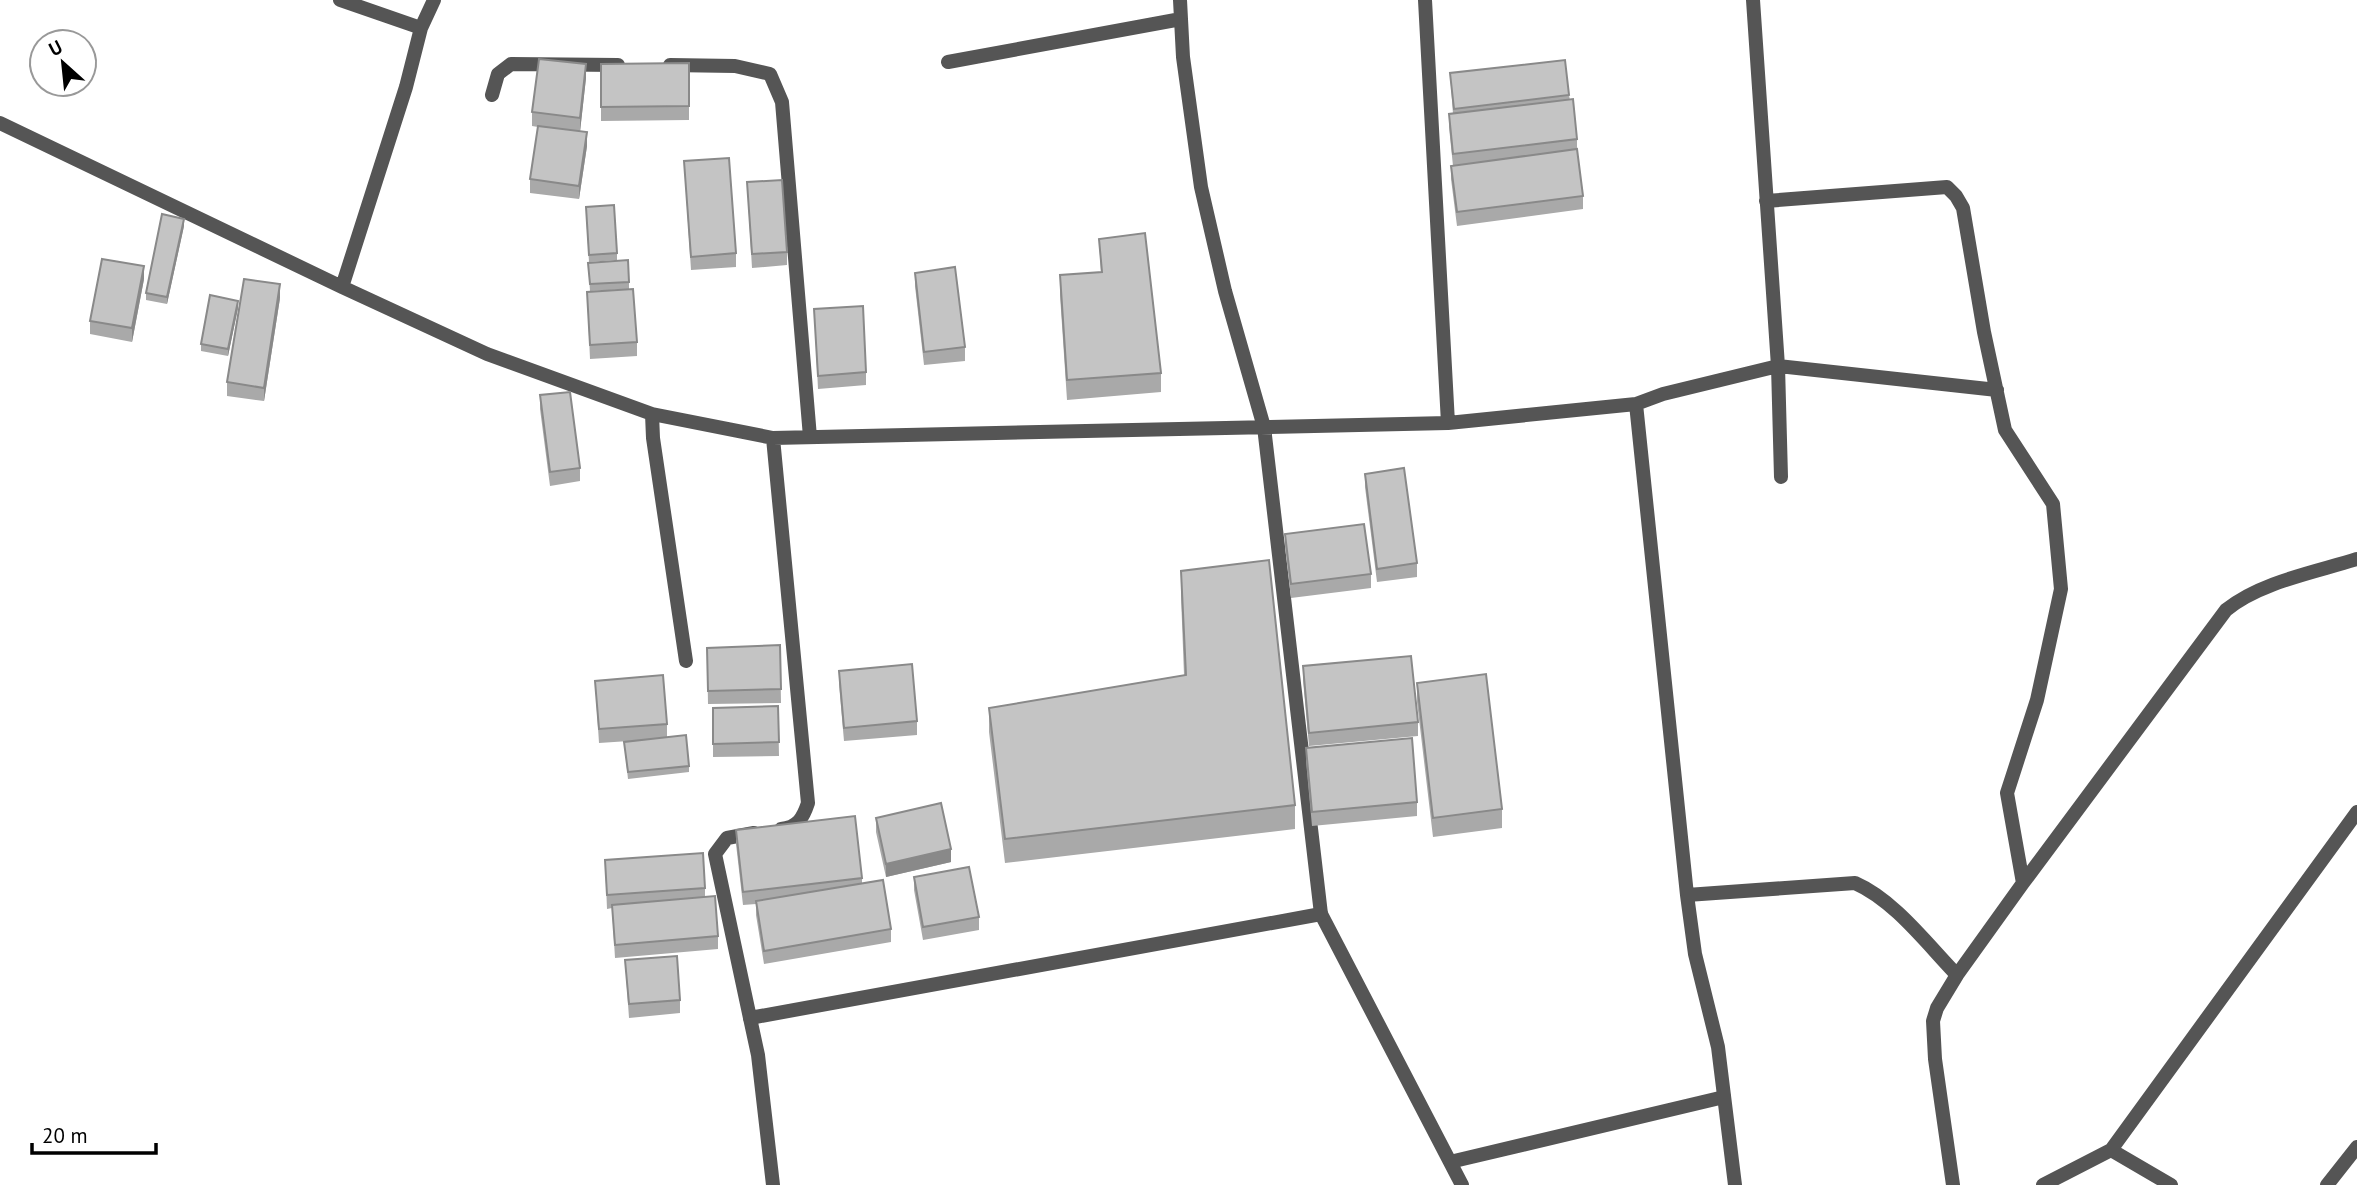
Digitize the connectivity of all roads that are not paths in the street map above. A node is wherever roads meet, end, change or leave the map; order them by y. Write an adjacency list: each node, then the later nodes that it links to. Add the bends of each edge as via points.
1 (340, 0): 7 (street)
2 (434, 0): 7 (street)
3 (1180, 0): 6 (street)
4 (1425, 0): 19 (street)
5 (1753, 0): 13 (street)
6 (1181, 19): 8 (street); 20 (street, via 1201,187)
7 (421, 28): 14 (street)
8 (948, 62)
9 (627, 65): 11 (street, via 511,64 498,74)
10 (654, 65): 21 (street, via 735,65 770,74 778,93)
11 (492, 95)
12 (0, 123): 14 (street)
13 (1766, 201): 15 (street); 16 (street, via 1947,187 1963,208)
14 (342, 287): 18 (street, via 487,354)
15 (1778, 366): 16 (street); 17 (street); 23 (street)
16 (1997, 390): 27 (street, via 2005,430 2053,504 2061,589 2037,700 2007,793)
17 (1636, 404): 19 (street); 28 (street)
18 (652, 414): 22 (street); 25 (street)
19 (1448, 424): 20 (street)
20 (1264, 427): 21 (street); 29 (street)
21 (810, 437): 22 (street)
22 (773, 438): 31 (street, via 808,803 803,819 789,828 727,838 715,854)
23 (1781, 477)
24 (2357, 559): 27 (street, via 2247,595 2226,610)
25 (685, 661)
26 (2357, 812): 34 (street)
27 (2023, 883): 30 (street)
28 (1686, 895): 30 (street, via 1855,883 1885,900); 32 (street)
29 (1321, 914): 31 (street); 35 (street)
30 (1957, 975): 39 (street, via 1933,1021)
31 (750, 1018): 36 (street)
32 (1724, 1097): 35 (street); 38 (street)
33 (2357, 1147): 42 (street)
34 (2111, 1150): 40 (street); 41 (street)
35 (1450, 1162): 37 (street)
36 (773, 1185)
37 (1462, 1185)
38 (1735, 1185)
39 (1953, 1185)
40 (2043, 1185)
41 (2171, 1185)
42 (2327, 1185)

